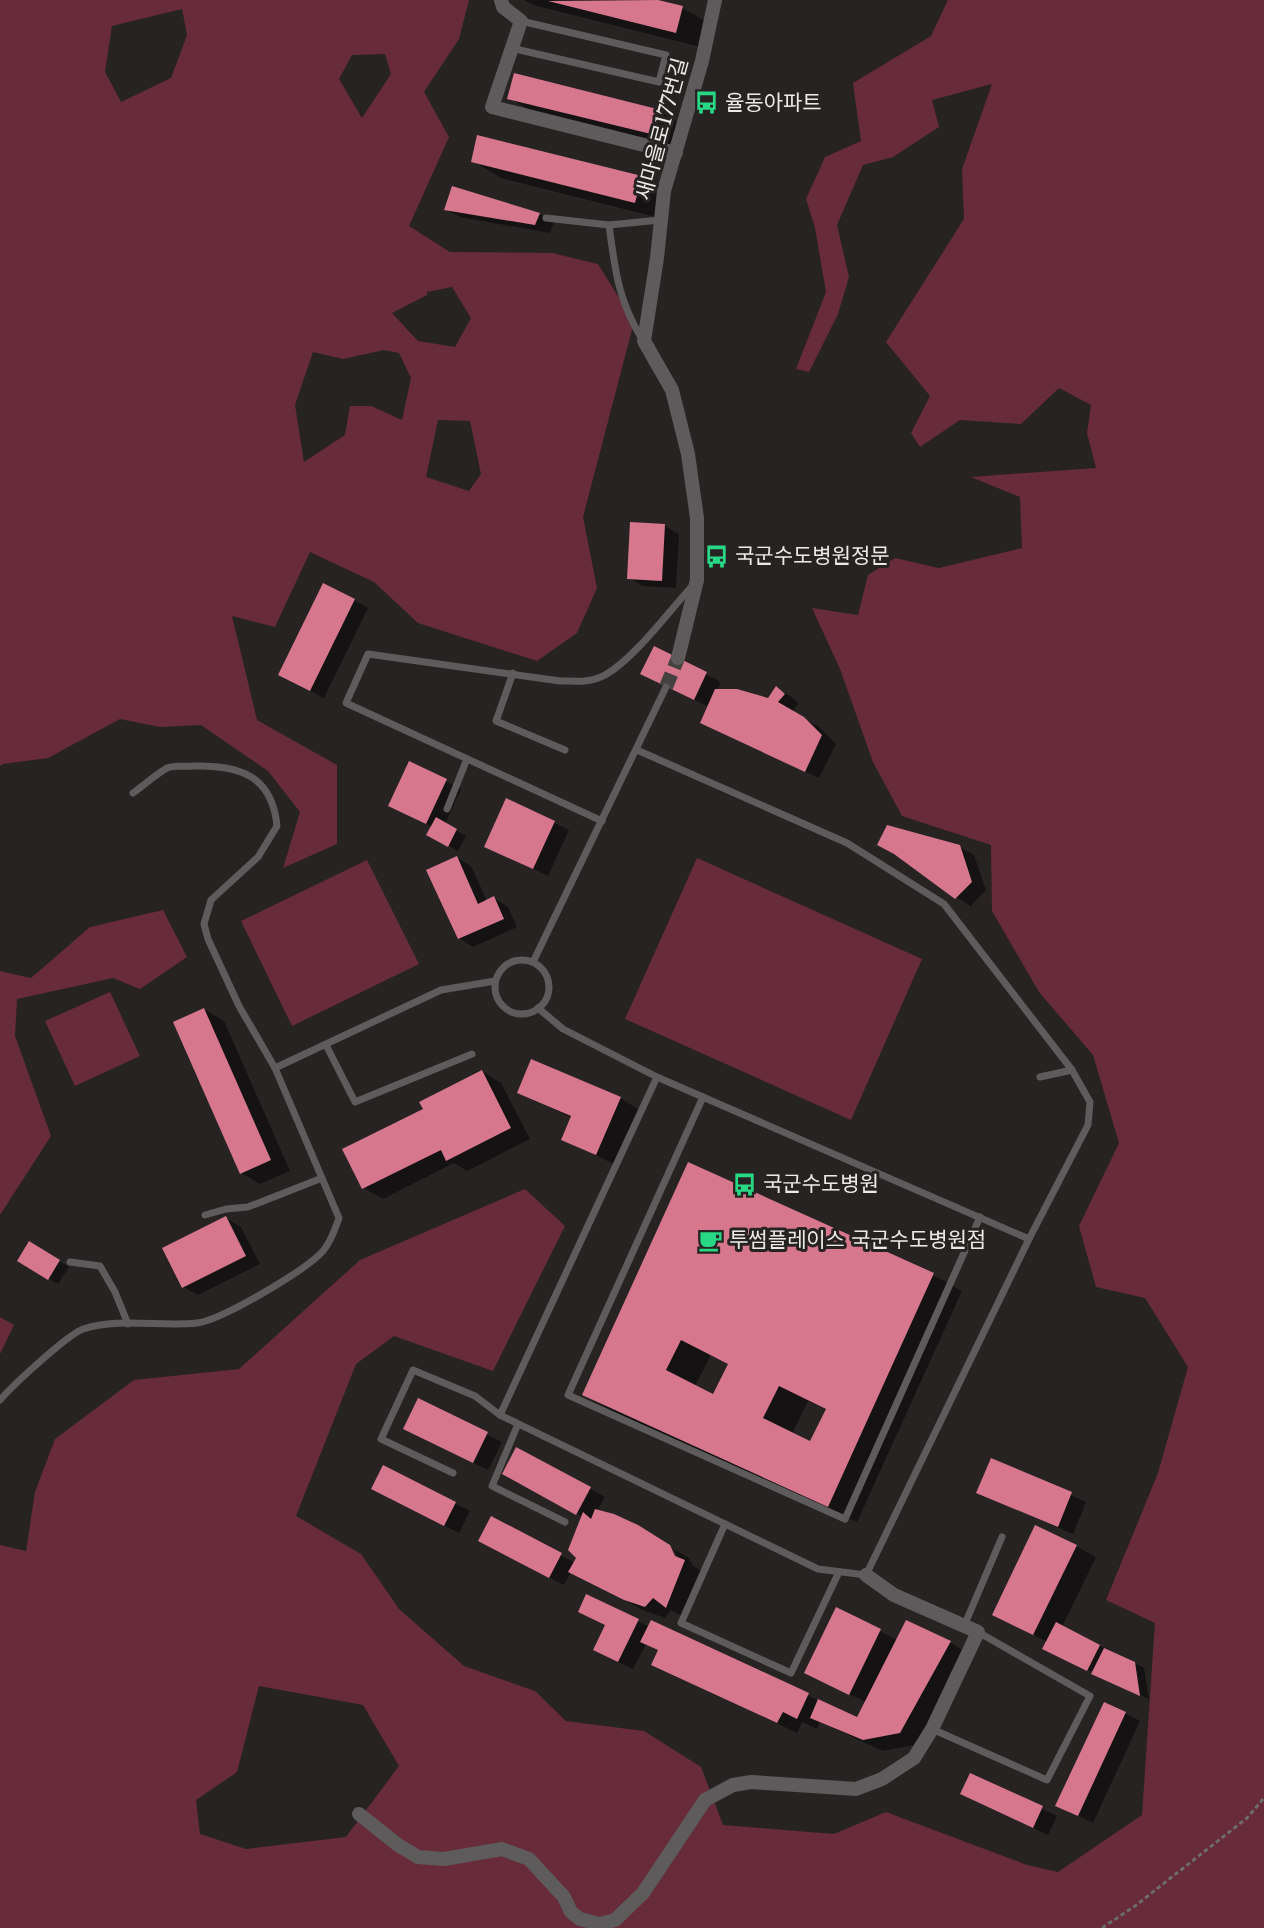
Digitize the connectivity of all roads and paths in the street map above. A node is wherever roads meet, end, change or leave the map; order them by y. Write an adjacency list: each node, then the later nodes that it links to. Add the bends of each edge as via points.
1 (501, 0): 3 (street, via 503,7)
2 (715, 0): 5 (street, 새마을로177번길)
3 (521, 21): 4 (street); 4 (lane, via 666,55 659,82)
4 (511, 48): 5 (street, via 492,107)
5 (676, 153): 7 (street, 새마을로177번길)
6 (546, 218): 8 (lane)
7 (660, 220): 8 (lane); 9 (street, 새마을로177번길)
8 (609, 225): 9 (lane, via 626,313)
9 (644, 341): 10 (street, via 672,390 688,453 697,518)
10 (697, 580): 11 (street); 12 (lane, via 605,675 577,681)
11 (678, 658)
12 (513, 673): 14 (lane, via 496,721); 16 (lane, via 368,654 346,703)
13 (666, 687): 15 (lane)
14 (565, 750)
15 (637, 750): 19 (lane); 26 (lane, via 847,843 944,904)
16 (467, 759): 18 (lane); 19 (lane)
17 (133, 793): 25 (lane, via 169,767 217,765 244,771 258,782 271,805 277,826 270,841 241,875 211,900 204,924 239,1006)
18 (447, 809)
19 (602, 821): 20 (lane)
20 (533, 962): 21 (lane, via 519,960 507,964); 22 (lane, via 541,968 548,983 548,993)
21 (495, 981): 22 (lane, via 499,1001 505,1008 520,1013); 23 (lane, via 441,990)
22 (538, 1008): 27 (lane, via 563,1029)
23 (326, 1045): 24 (lane, via 355,1102); 25 (lane)
24 (472, 1054)
25 (275, 1068): 30 (lane)
26 (1072, 1070): 28 (lane); 33 (lane, via 1090,1102 1088,1125)
27 (657, 1077): 29 (lane); 37 (lane)
28 (1040, 1077)
29 (703, 1097): 32 (lane); 32 (lane, via 568,1395 845,1519)
30 (322, 1178): 31 (lane, via 248,1207); 35 (lane, via 339,1218 324,1250 306,1265 215,1318 199,1323)
31 (205, 1215)
32 (980, 1217): 33 (lane)
33 (1029, 1239): 44 (lane)
34 (70, 1262): 35 (lane, via 100,1266)
35 (128, 1324): 36 (lane, via 81,1330)
36 (0, 1400)
37 (500, 1415): 38 (lane); 39 (lane, via 475,1396 413,1370 381,1439)
38 (518, 1424): 40 (lane, via 492,1486); 41 (lane)
39 (453, 1473)
40 (565, 1522)
41 (725, 1524): 43 (lane, via 818,1569); 43 (lane, via 681,1623 790,1673)
42 (1002, 1537): 45 (lane)
43 (839, 1572): 44 (lane)
44 (866, 1575): 45 (street, via 894,1595)
45 (964, 1626): 46 (street)
46 (978, 1632): 47 (street); 47 (lane, via 1090,1696 1047,1780)
47 (932, 1730): 49 (street, via 914,1758 882,1779 856,1789 751,1782 733,1785 705,1800 643,1893 615,1920 600,1924 580,1919 571,1912 564,1897 529,1859 502,1849 444,1859 418,1857)
48 (1264, 1798): 50 (path, via 1247,1818)
49 (359, 1814)
50 (1102, 1928)

